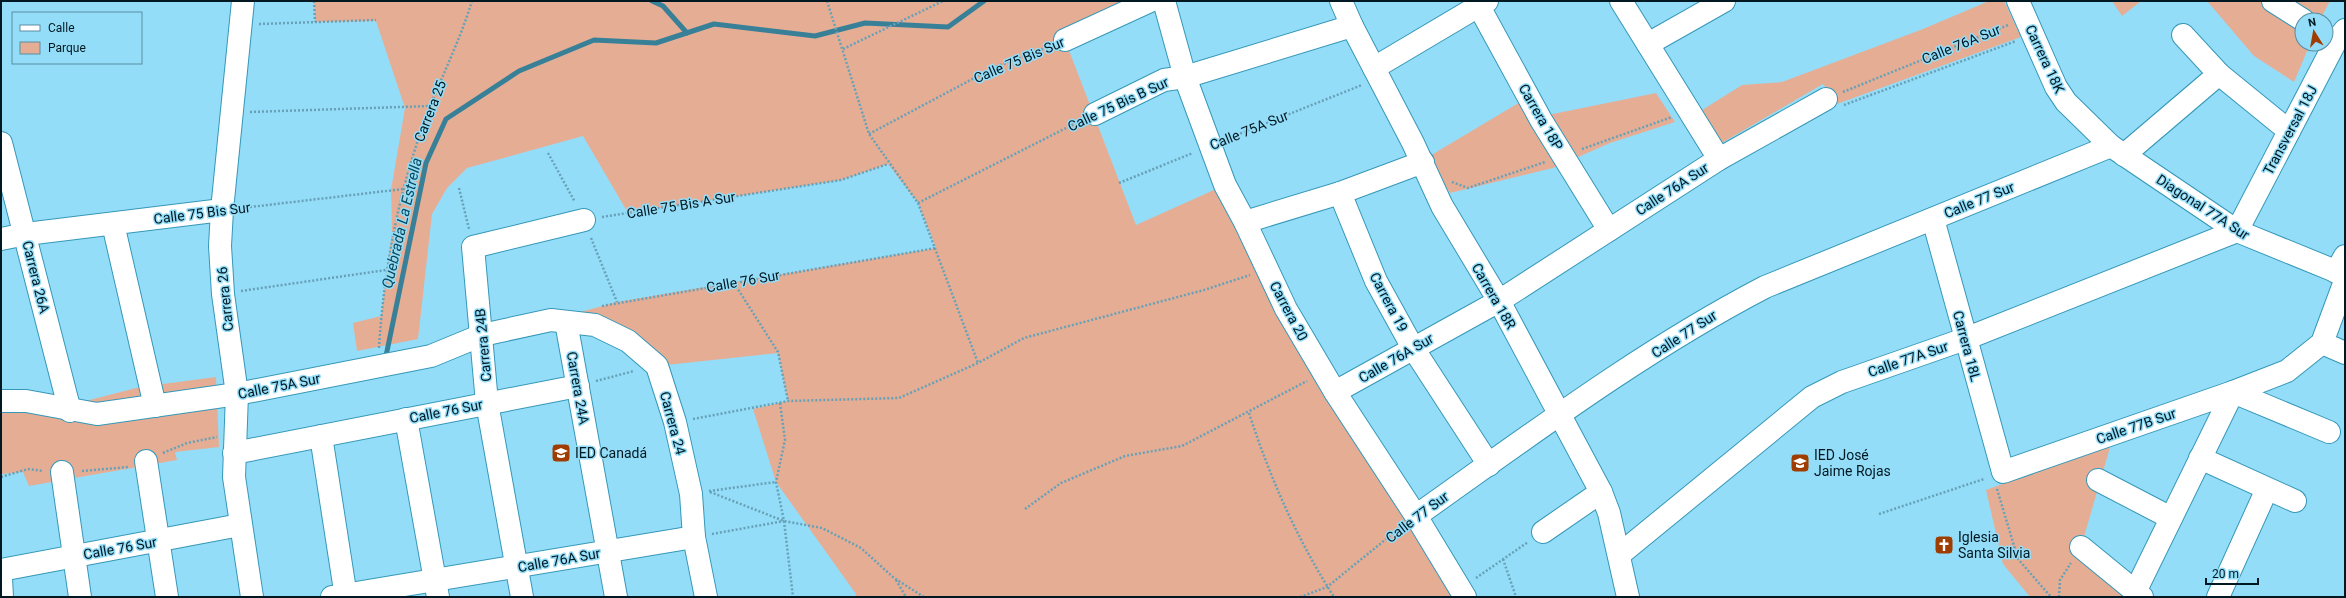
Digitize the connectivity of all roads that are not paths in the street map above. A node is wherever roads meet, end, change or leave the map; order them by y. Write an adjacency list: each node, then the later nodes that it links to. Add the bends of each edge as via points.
1 (242, 1): 27 (street, Carrera 26)
2 (1150, 1): 14 (street, Calle 75 Bis Sur)
3 (1164, 1): 18 (street, Carrera 20)
4 (1341, 1): 11 (street, Carrera 18R)
5 (1621, 1): 15 (street)
6 (1724, 1): 15 (street)
7 (2273, 1): 9 (street)
8 (1481, 3): 16 (street); 32 (street, Carrera 18P, via 1541,120)
9 (2294, 14)
10 (2026, 18): 23 (street, Carrera 18K, via 2052,80 2066,102)
11 (1352, 26): 16 (street, Carrera 18R); 18 (street, Calle 75 Bis B Sur)
12 (2183, 35): 17 (street)
13 (2336, 35): 21 (street, Transversal 18J)
14 (1065, 40)
15 (1648, 44): 24 (street)
16 (1376, 73): 25 (street, Carrera 18R)
17 (2219, 74): 21 (street); 23 (street, Calle 77 Sur)
18 (1185, 76): 20 (street, Calle 75 Bis B Sur, via 1164,80); 30 (street, Carrera 20, via 1225,185)
19 (1826, 99): 24 (street, Calle 76A Sur)
20 (1094, 114)
21 (2289, 131): 33 (street, Transversal 18J)
22 (1, 143): 34 (street, Carrera 26A)
23 (2117, 151): 28 (street, Calle 77 Sur); 33 (street, Diagonal 77A Sur)
24 (1719, 159): 32 (street, Calle 76A Sur)
25 (1423, 162): 26 (street); 37 (street, Carrera 18R, via 1449,218)
26 (1340, 193): 30 (street); 42 (street, Carrera 19, via 1376,281)
27 (222, 210): 31 (street, Calle 75 Bis Sur); 47 (street, Carrera 26, via 223,294)
28 (1933, 219): 40 (street, Carrera 18L); 52 (street, Calle 77 Sur, via 1765,287 1713,314)
29 (584, 220): 39 (street, Carrera 24B, via 473,247)
30 (1246, 222): 45 (street, Carrera 20, via 1286,309)
31 (113, 224): 34 (street, Calle 75 Bis Sur); 50 (street)
32 (1609, 230): 37 (street, Calle 76A Sur)
33 (2237, 231): 36 (street, Diagonal 77A Sur); 40 (street, Calle 77A Sur)
34 (26, 234): 35 (street, Calle 75 Bis Sur); 51 (street, Carrera 26A)
35 (1, 240)
36 (2343, 271): 41 (street)
37 (1499, 301): 42 (street, Calle 76A Sur); 52 (street, Carrera 18R)
38 (558, 321): 39 (street, Calle 75A Sur); 44 (street, Carrera 24A); 70 (street, Carrera 24, via 595,325 628,341 657,366 700,493)
39 (482, 335): 47 (street, Calle 75A Sur, via 431,356); 49 (street, Carrera 24B)
40 (1965, 339): 61 (street, Carrera 18L); 74 (street, Calle 77A Sur, via 1842,382 1812,397)
41 (2322, 343): 43 (street); 46 (street, Calle 77B Sur, via 2287,371)
42 (1413, 348): 45 (street, Calle 76A Sur); 59 (street, Carrera 19)
43 (2345, 354)
44 (578, 386): 49 (street, Calle 76 Sur); 73 (street, Carrera 24A)
45 (1335, 392): 66 (street, Carrera 20)
46 (2233, 392): 54 (street); 57 (street); 61 (street, Calle 77B Sur)
47 (237, 394): 50 (street, Calle 75A Sur); 56 (street, Carrera 26)
48 (1, 401): 51 (street, Calle 75A Sur, via 26,401)
49 (487, 403): 53 (street, Calle 76 Sur); 76 (street, Carrera 24B)
50 (155, 406): 51 (street, Calle 75A Sur, via 97,414)
51 (70, 411)
52 (1560, 415): 59 (street, Calle 77 Sur); 64 (street, Carrera 18R)
53 (406, 419): 55 (street, Calle 76 Sur); 79 (street)
54 (2329, 432)
55 (320, 436): 56 (street, Calle 76 Sur); 82 (street)
56 (235, 443): 68 (street, Carrera 26, via 234,477)
57 (2200, 458): 63 (street); 67 (street)
58 (146, 461): 71 (street)
59 (1489, 465): 66 (street, Calle 77 Sur)
60 (62, 472): 75 (street)
61 (1998, 474)
62 (2098, 480): 67 (street)
63 (2268, 489): 65 (street); 91 (street)
64 (1601, 492): 69 (street); 74 (street, Carrera 18R)
65 (2295, 501)
66 (1416, 516): 80 (street, Carrera 20)
67 (2171, 518): 81 (street)
68 (240, 526): 71 (street, Calle 76 Sur); 86 (street, Carrera 26)
69 (1543, 532)
70 (694, 537): 73 (street, Calle 76A Sur); 89 (street, Carrera 24)
71 (159, 541): 75 (street, Calle 76 Sur); 85 (street)
72 (2080, 547): 81 (street)
73 (607, 552): 76 (street, Calle 76A Sur); 88 (street, Carrera 24A)
74 (1619, 555): 90 (street, Carrera 18R)
75 (75, 556): 77 (street, Calle 76 Sur); 84 (street)
76 (516, 567): 79 (street, Calle 76A Sur); 87 (street, Carrera 24B)
77 (1, 570)
78 (1, 578): 83 (street)
79 (437, 588): 82 (street, Calle 76A Sur)
80 (1463, 592)
81 (2138, 594)
82 (341, 596)
83 (2, 597)
84 (80, 597)
85 (167, 597)
86 (252, 597)
87 (522, 597)
88 (616, 597)
89 (706, 597)
90 (1628, 597)
91 (2218, 597)

